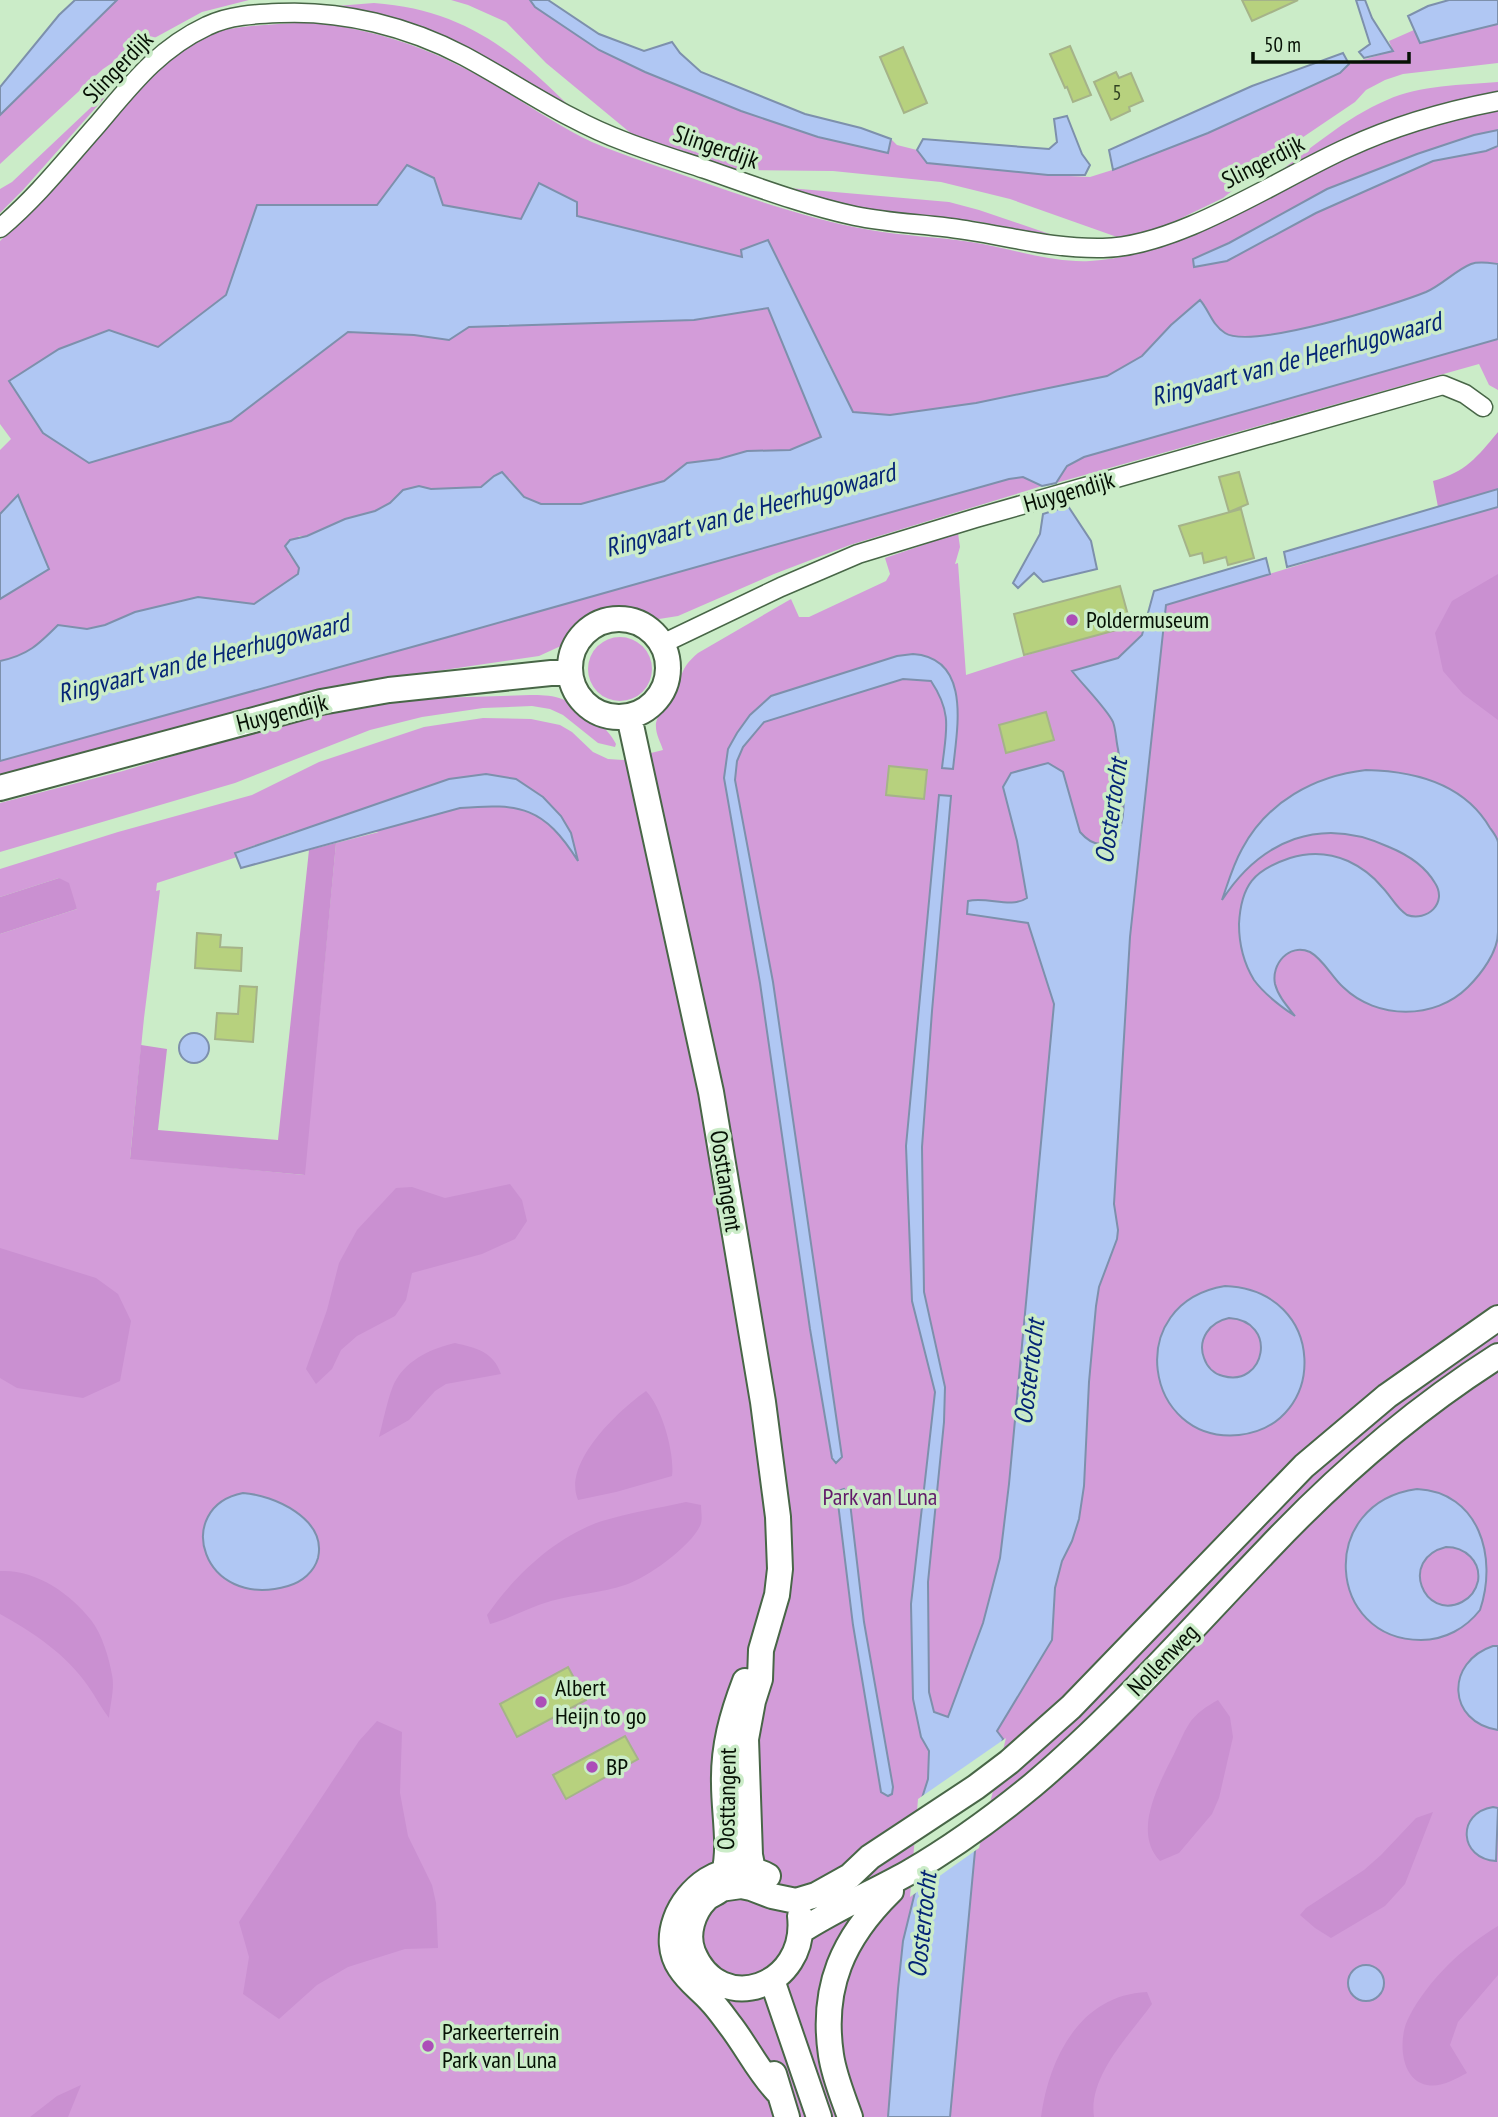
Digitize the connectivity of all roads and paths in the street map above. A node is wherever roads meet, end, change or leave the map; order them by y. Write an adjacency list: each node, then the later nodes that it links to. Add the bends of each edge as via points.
1 (1498, 101): 2 (street, Slingerdijk, via 1394,128 1163,235 1106,248 1055,247 966,230 883,221 813,205 588,127 463,56 405,31 300,12 249,14 212,23 179,40 145,68 38,192)
2 (0, 228)
3 (1483, 407): 4 (street, Huygendijk, via 1443,385 976,518 859,554)
4 (662, 644): 5 (main road, via 641,624 627,619 606,621 586,631 577,643); 6 (main road, via 666,682 652,704)
5 (570, 671): 6 (main road, via 579,697 589,707 615,717); 7 (main road, Huygendijk, via 389,690 321,702)
6 (629, 716): 10 (main road, Oosttangent, via 711,1093 763,1402 780,1569)
7 (0, 788)
8 (1498, 1318): 14 (main road, Nollenweg, via 1387,1396 1304,1466 1088,1690 1009,1762 870,1857)
9 (1498, 1356): 12 (main road, Nollenweg, via 1363,1456 1062,1759 1004,1807)
10 (761, 1650): 11 (main road, Oosttangent, via 760,1679 746,1738); 13 (main road, Oosttangent, via 748,1671 725,1749 727,1844)
11 (753, 1870): 13 (main road, via 741,1868); 14 (main road, via 774,1879)
12 (910, 1872): 15 (main road, Nollenweg); 20 (main road, via 854,1933 834,1984 831,2058)
13 (722, 1881): 14 (main road); 17 (main road, via 710,1878 695,1888 673,1924 679,1967)
14 (791, 1894): 15 (main road, via 800,1912)
15 (801, 1931): 16 (main road, via 793,1958)
16 (772, 1980): 17 (main road, via 757,1986 724,1984); 19 (main road)
17 (713, 1989): 18 (main road, via 762,2048)
18 (787, 2117)
19 (819, 2117)
20 (850, 2117)

